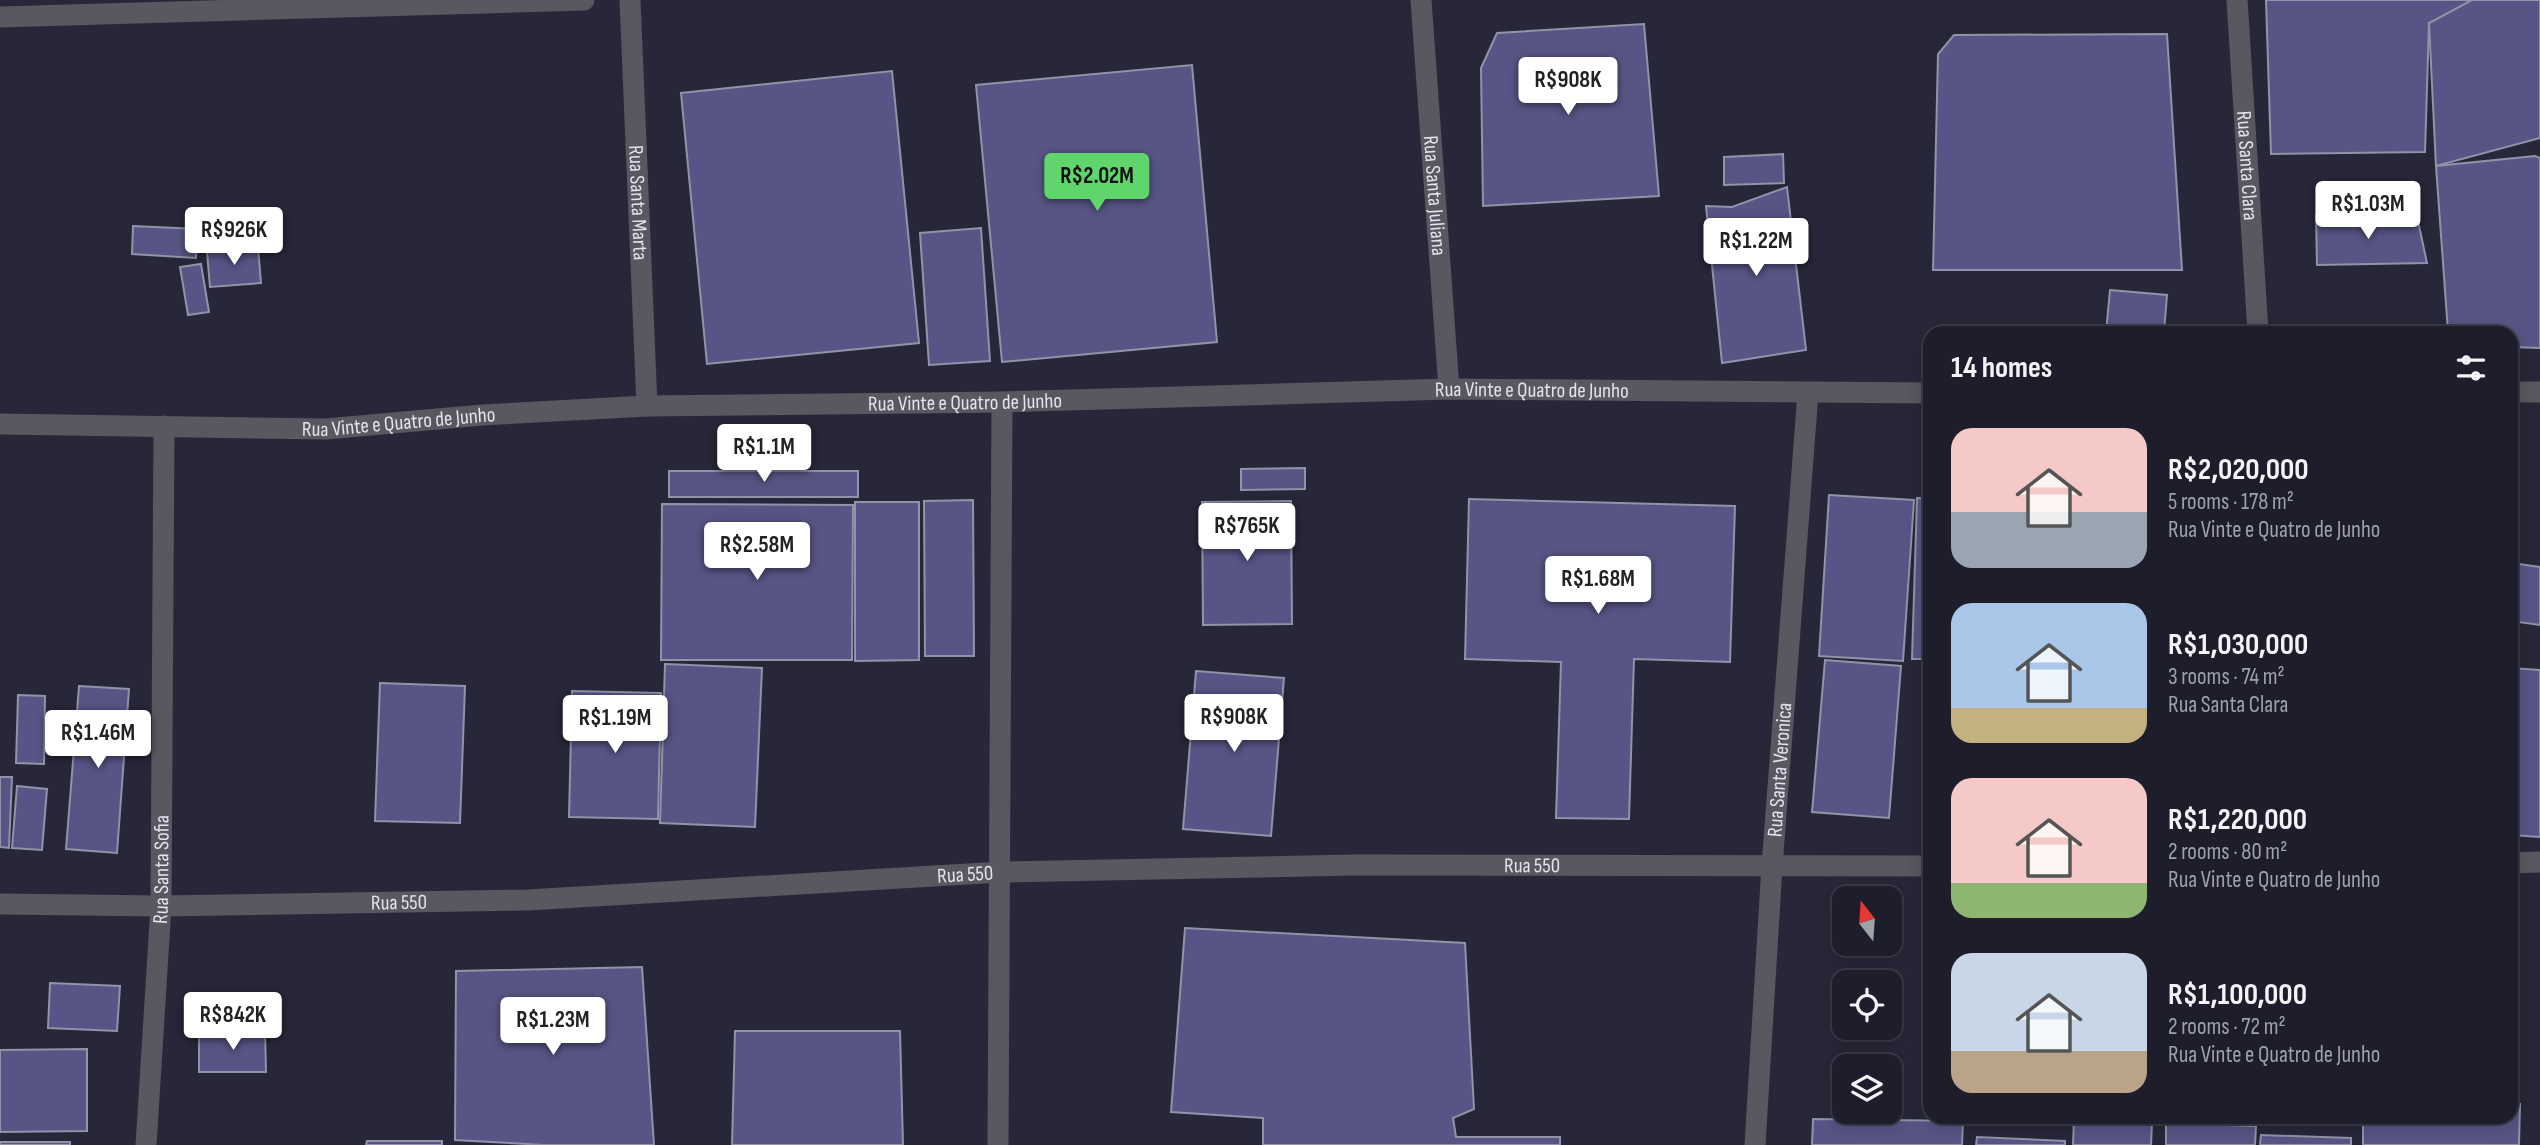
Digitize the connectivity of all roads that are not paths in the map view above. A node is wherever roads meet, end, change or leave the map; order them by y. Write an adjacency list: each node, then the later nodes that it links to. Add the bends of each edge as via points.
1 (584, 0): 5 (street)
2 (630, 0): 13 (street, Rua Santa Marta)
3 (1421, 0): 7 (street, Rua Santa Juliana)
4 (2237, 0): 6 (street, Rua Santa Clara)
5 (0, 17)
6 (2258, 326)
7 (1449, 389): 10 (street, Rua Vinte e Quatro de Junho); 12 (street, Rua Vinte e Quatro de Junho)
8 (2518, 392): 9 (street)
9 (2540, 392)
10 (1808, 393): 11 (street, Rua Vinte e Quatro de Junho); 18 (street, Rua Santa Veronica)
11 (1923, 393)
12 (1002, 402): 13 (street, Rua Vinte e Quatro de Junho); 20 (street)
13 (647, 406): 15 (street, Rua Vinte e Quatro de Junho, via 326,429)
14 (0, 424): 15 (street, Rua Vinte e Quatro de Junho)
15 (164, 426): 22 (street, Rua Santa Sofia)
16 (2540, 862): 17 (street)
17 (2518, 863)
18 (1772, 866): 19 (street, Rua 550); 20 (street, Rua 550, via 1355,865); 25 (street, Rua Santa Veronica)
19 (1923, 866)
20 (1001, 872): 22 (street, Rua 550, via 528,900); 24 (street)
21 (0, 904): 22 (street, Rua 550)
22 (161, 905): 23 (street, Rua Santa Sofia)
23 (146, 1145)
24 (998, 1145)
25 (1755, 1145)

